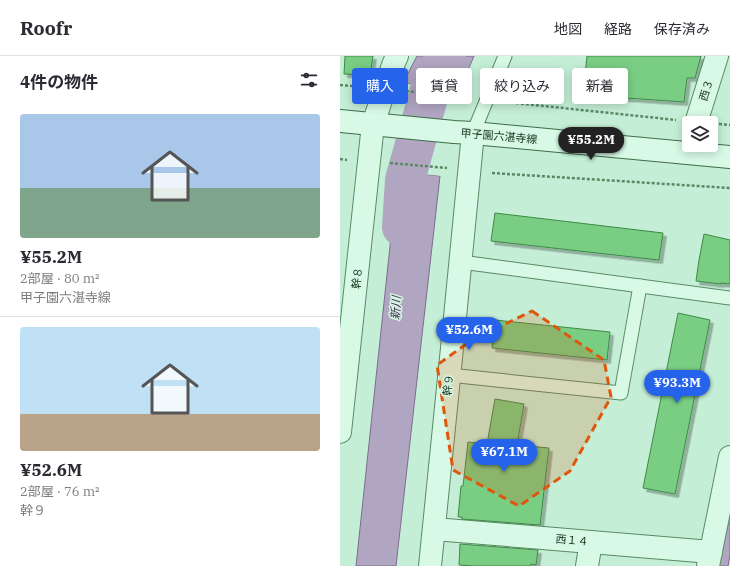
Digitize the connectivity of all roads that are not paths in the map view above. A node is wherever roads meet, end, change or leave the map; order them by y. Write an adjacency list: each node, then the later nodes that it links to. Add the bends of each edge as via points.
1 (397, 56): 6 (street, 幹８, via 393,65)
2 (505, 56): 7 (lane, via 487,100)
3 (717, 56): 4 (street, 西３)
4 (699, 116)
5 (340, 121): 6 (street, 甲子園六湛寺線)
6 (383, 125): 7 (street, 甲子園六湛寺線); 14 (street, 幹８)
7 (463, 133): 8 (street, 甲子園六湛寺線); 11 (street, 幹９, via 459,170)
8 (682, 149)
9 (704, 152): 10 (street, 甲子園六湛寺線)
10 (730, 157)
11 (461, 262): 12 (lane); 15 (street, 幹９)
12 (640, 286): 13 (lane); 15 (lane, via 621,393)
13 (730, 298)
14 (346, 319): 16 (street, 幹８)
15 (449, 375): 18 (street, 幹９)
16 (340, 432)
17 (730, 457): 20 (street)
18 (434, 529): 19 (street, 西１４); 21 (street, 幹９)
19 (591, 542): 20 (street, 西１４); 22 (street)
20 (709, 559)
21 (430, 566)
22 (587, 566)

